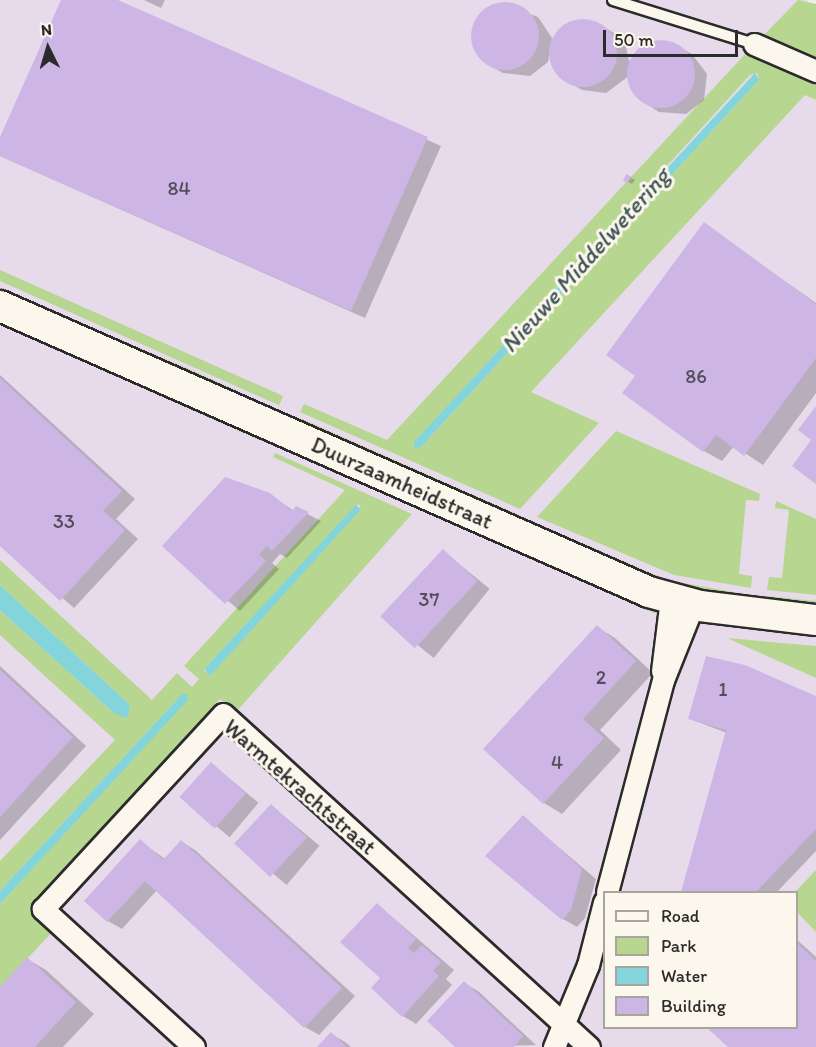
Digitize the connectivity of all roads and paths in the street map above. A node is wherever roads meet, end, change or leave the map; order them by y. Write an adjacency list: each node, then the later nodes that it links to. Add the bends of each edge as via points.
1 (613, 0): 2 (lane)
2 (754, 44): 3 (street)
3 (816, 71)
4 (0, 306): 5 (main road, Duurzaamheidstraat)
5 (682, 602): 6 (main road, Duurzaamheidstraat); 7 (street)
6 (816, 620)
7 (607, 891)
8 (603, 906): 9 (street, via 588,965)
9 (563, 1023): 10 (street, Warmtekrachtstraat, via 223,714 43,909); 11 (street); 12 (street, Warmtekrachtstraat)
10 (194, 1047)
11 (554, 1047)
12 (589, 1047)

